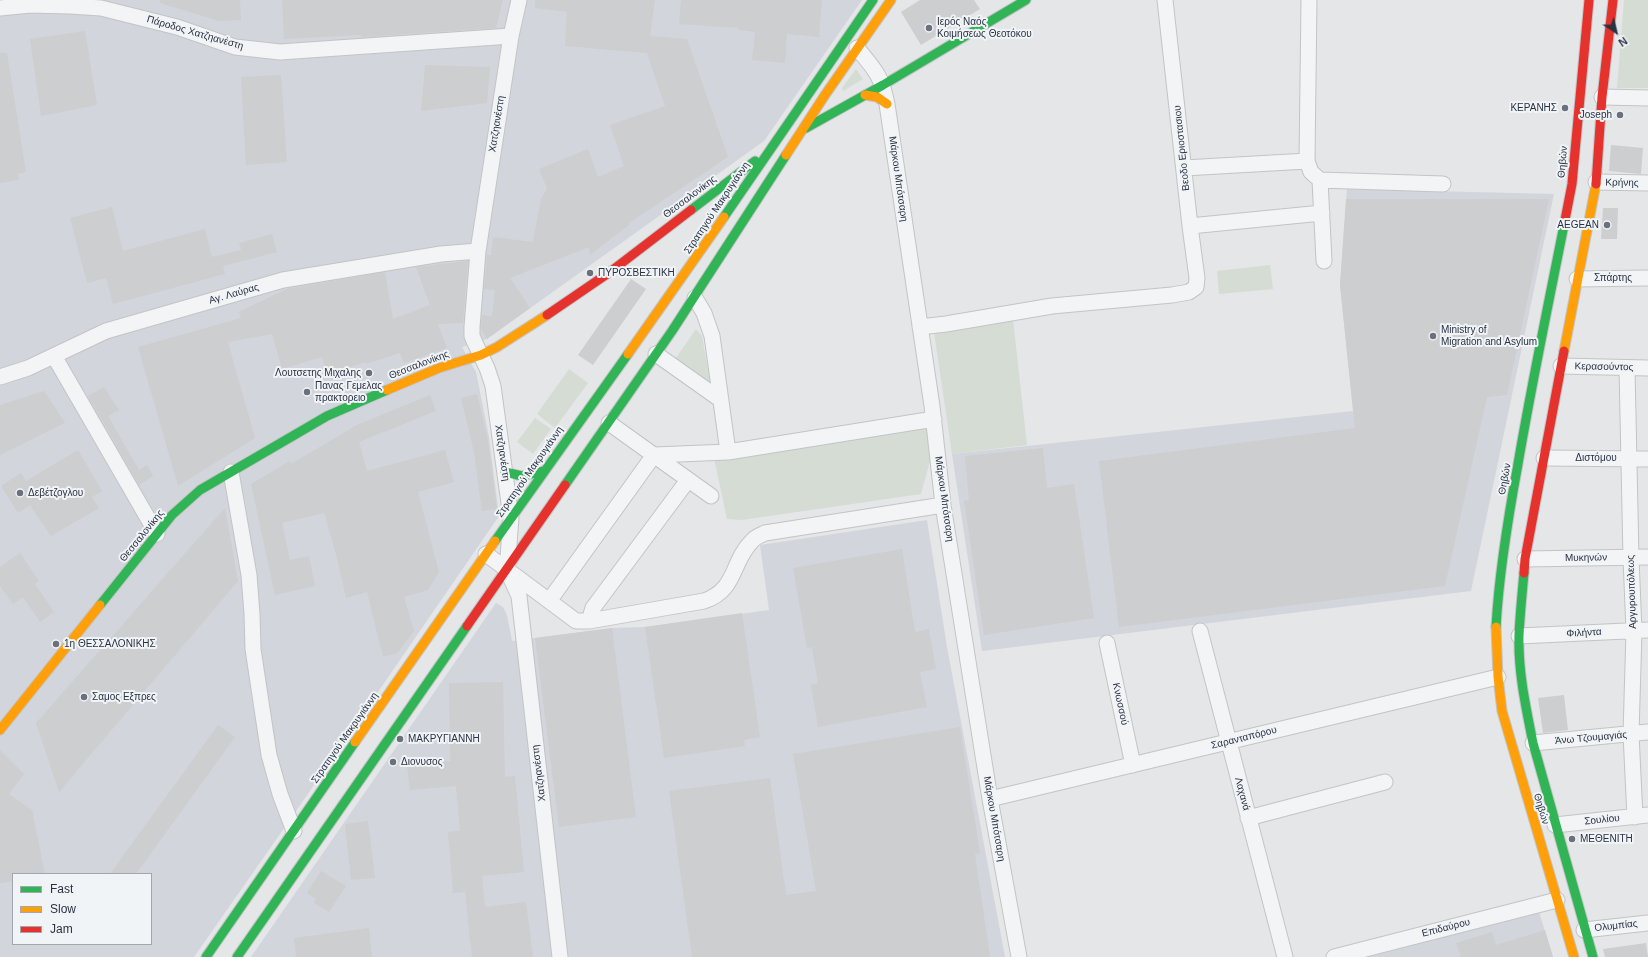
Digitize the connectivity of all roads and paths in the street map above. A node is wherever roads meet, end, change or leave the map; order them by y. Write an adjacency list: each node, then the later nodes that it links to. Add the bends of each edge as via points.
1 (519, 0): 10 (street, Χατζηανέστη)
2 (873, 0): 17 (street, Στρατηγού Μακρυγιάννη)
3 (891, 0): 11 (street)
4 (1026, 0): 12 (street)
5 (1165, 0): 21 (street, Βεοδο Εριοστασιου)
6 (1309, 0): 20 (street)
7 (1589, 0): 68 (street, Θηβών, via 1572,184 1529,399 1502,554 1498,590)
8 (1612, 0): 14 (street, Θηβών)
9 (0, 8): 10 (street, Πάροδος Χατζηανέστη, via 101,8 178,28 235,47 280,52)
10 (511, 36): 28 (street, Χατζηανέστη)
11 (857, 48): 12 (street, Μάρκου Μπότσαρη); 18 (street)
12 (883, 84): 13 (street); 16 (street, Μάρκου Μπότσαρη)
13 (865, 95): 16 (street, via 876,96); 18 (street)
14 (1602, 98): 15 (street); 23 (street, Θηβών)
15 (1648, 98)
16 (887, 104): 33 (street, Μάρκου Μπότσαρη)
17 (789, 123): 18 (street); 19 (street, Στρατηγού Μακρυγιάννη)
18 (803, 129): 32 (street)
19 (772, 146): 35 (street, Θεσσαλονίκης, via 610,272 538,321); 49 (street, Στρατηγού Μακρυγιάννη, via 688,271)
20 (1307, 161): 21 (street); 22 (street, via 1311,172)
21 (1184, 168): 27 (street, Βεοδο Εριοστασιου)
22 (1320, 180): 25 (street); 26 (street)
23 (1596, 182): 24 (street, Κρήνης); 30 (street, Θηβών)
24 (1648, 183)
25 (1443, 184)
26 (1322, 214): 27 (street); 29 (street)
27 (1190, 226): 33 (street, Βεοδο Εριοστασιου, via 1197,278 1196,287 1189,292 1172,296 1052,306)
28 (478, 251): 35 (street, Χατζηανέστη, via 472,336); 36 (street, Αγ. Λαύρας, via 441,254 283,280 106,332)
29 (1324, 261)
30 (1578, 278): 31 (street, Σπάρτης); 37 (street, Θηβών)
31 (1648, 278)
32 (694, 298): 34 (street); 41 (street, via 709,325)
33 (920, 327): 42 (street, Μάρκου Μπότσαρη)
34 (656, 354): 41 (street); 43 (street)
35 (481, 355): 50 (street, Θεσσαλονίκης, via 439,368 327,416); 51 (street, Χατζηανέστη, via 493,386)
36 (54, 356): 40 (street, Αγ. Λαύρας); 56 (street)
37 (1561, 366): 38 (street, Κερασούντος); 46 (street, Θηβών)
38 (1627, 368): 39 (street, Κερασούντος); 47 (street, Αργυρουπόλεως)
39 (1648, 368)
40 (0, 378)
41 (721, 400): 44 (street)
42 (934, 420): 44 (street); 54 (street, Μάρκου Μπότσαρη)
43 (609, 423): 45 (street); 61 (street)
44 (728, 452): 45 (street)
45 (654, 456): 52 (street); 62 (street)
46 (1544, 458): 47 (street, Διστόμου); 60 (street, Θηβών)
47 (1629, 458): 48 (street, Διστόμου); 59 (street, Αργυρουπόλεως)
48 (1648, 459)
49 (544, 471): 51 (street, via 522,476); 55 (street, Στρατηγού Μακρυγιάννη)
50 (231, 472): 56 (street, Θεσσαλονίκης, via 188,500); 80 (street, via 249,575 253,649 269,755)
51 (505, 472): 55 (street, Χατζηανέστη)
52 (688, 480): 53 (street); 63 (street, via 593,608)
53 (711, 496)
54 (944, 505): 63 (street, via 765,533 753,540 745,549 729,583 714,597 704,601); 76 (street, Μάρκου Μπότσαρη)
55 (511, 518): 57 (street, Στρατηγού Μακρυγιάννη); 61 (street, Χατζηανέστη)
56 (157, 534): 69 (street, Θεσσαλονίκης)
57 (486, 554): 61 (street); 80 (street, Στρατηγού Μακρυγιάννη)
58 (1648, 557): 59 (street, Μυκηνών)
59 (1631, 558): 60 (street, Μυκηνών); 64 (street, Αργυρουπόλεως)
60 (1525, 559): 66 (street, Θηβών)
61 (507, 570): 62 (street); 85 (street); 86 (street, Χατζηανέστη, via 519,596)
62 (549, 601): 63 (street, via 576,621)
63 (589, 621)
64 (1641, 630): 66 (street, Φιλήντα); 71 (street, Αργυρουπόλεως)
65 (1200, 631): 72 (street, Λαχανά)
66 (1519, 636): 73 (street, Θηβών, via 1522,681)
67 (1108, 643): 74 (street, Κνωσσού)
68 (1498, 677): 72 (street, Σαρανταπόρου); 81 (street, Θηβών, via 1508,738)
69 (0, 730)
70 (1648, 732): 71 (street, Άνω Τζουμαγιάς)
71 (1632, 734): 73 (street, Άνω Τζουμαγιάς); 77 (street, Αργυρουπόλεως)
72 (1229, 742): 74 (street, Σαρανταπόρου); 78 (street, Λαχανά)
73 (1534, 743): 79 (street, Θηβών)
74 (1133, 765): 76 (street, Σαρανταπόρου)
75 (1385, 782): 78 (street)
76 (990, 799): 87 (street, Μάρκου Μπότσαρη)
77 (1641, 816): 79 (street, Σουλίου)
78 (1248, 818): 88 (street, Λαχανά)
79 (1555, 825): 83 (street, Θηβών)
80 (294, 831): 84 (street, Στρατηγού Μακρυγιάννη)
81 (1557, 900): 89 (street, Επιδαύρου); 90 (street, Θηβών)
82 (1648, 923): 83 (street, Ολυμπίας)
83 (1584, 930): 91 (street, Θηβών)
84 (206, 957)
85 (236, 957)
86 (560, 957)
87 (1019, 957)
88 (1285, 957)
89 (1334, 957)
90 (1574, 957)
91 (1593, 957)

